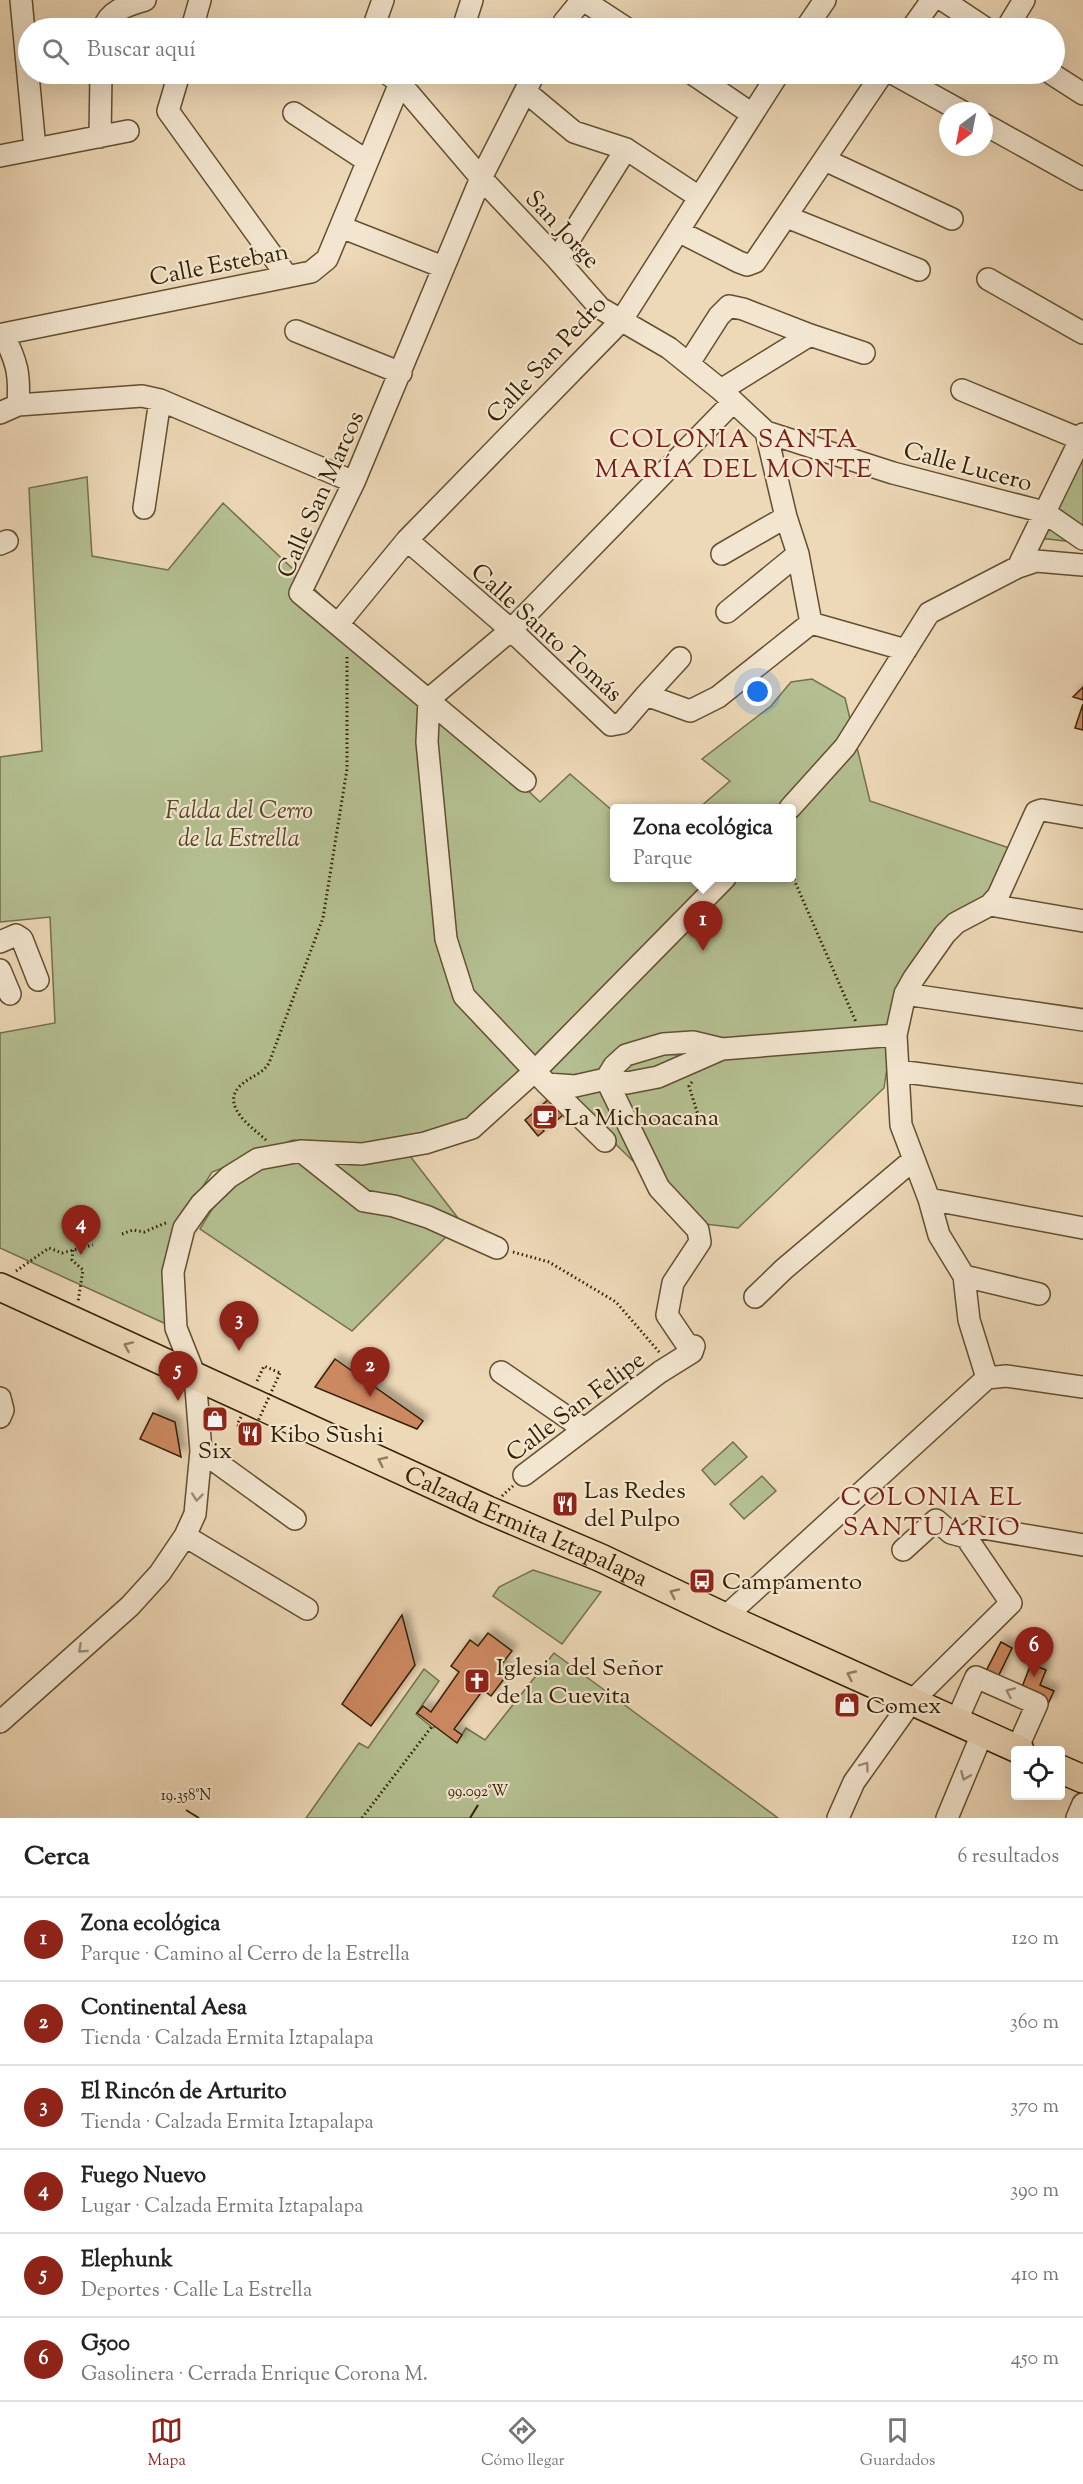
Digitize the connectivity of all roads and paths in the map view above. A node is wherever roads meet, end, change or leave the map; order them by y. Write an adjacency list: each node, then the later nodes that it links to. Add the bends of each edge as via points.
1 (21, 0): 11 (street)
2 (145, 0): 12 (street, via 120,9)
3 (200, 0): 13 (street)
4 (383, 0): 14 (street)
5 (472, 0): 15 (street)
6 (583, 0): 16 (street); 17 (street)
7 (932, 0): 19 (street)
8 (943, 0): 20 (street)
9 (1024, 0): 21 (street)
10 (815, 3): 18 (street)
11 (23, 18)
12 (110, 18)
13 (195, 18)
14 (377, 18)
15 (466, 18)
16 (567, 18)
17 (611, 18)
18 (810, 18)
19 (919, 18)
20 (970, 18)
21 (1012, 18)
22 (1065, 82): 34 (street)
23 (29, 84): 41 (street)
24 (101, 84): 40 (street)
25 (176, 84): 56 (street, via 168,111)
26 (396, 84): 45 (street, Calle Esteban)
27 (405, 84): 46 (street, San Jorge)
28 (529, 84): 46 (street, Calle San Marcos)
29 (531, 84): 42 (street, via 574,132)
30 (708, 84): 37 (street)
31 (772, 84): 37 (street, Calle San Pedro)
32 (875, 84): 44 (street)
33 (912, 84): 35 (street)
34 (1083, 94)
35 (945, 102)
36 (294, 113): 45 (street)
37 (752, 114): 48 (street, Calle San Pedro)
38 (993, 129): 47 (street)
39 (128, 131): 40 (street)
40 (100, 137): 41 (street)
41 (35, 149): 43 (street)
42 (626, 149): 48 (street); 53 (street)
43 (0, 156)
44 (825, 160): 49 (street); 50 (street)
45 (367, 161): 51 (street, Calle Esteban)
46 (481, 178): 53 (street, San Jorge); 54 (street, Calle San Marcos)
47 (1083, 179)
48 (699, 197): 52 (street, Calle San Pedro)
49 (787, 217): 52 (street, via 755,262 747,265); 55 (street)
50 (952, 219)
51 (341, 227): 54 (street); 56 (street, Calle Esteban, via 327,259 319,267)
52 (678, 231): 58 (street, Calle San Pedro)
53 (557, 259): 58 (street, San Jorge, via 600,308)
54 (443, 267): 64 (street, Calle San Marcos)
55 (919, 270)
56 (287, 276): 68 (street, Calle Esteban, via 3,334 16,361 20,382)
57 (988, 279): 60 (street)
58 (621, 321): 63 (street, San Jorge); 76 (street, Calle San Pedro)
59 (296, 331): 64 (street)
60 (1083, 333)
61 (810, 335): 62 (street); 63 (street, via 729,306); 66 (street)
62 (864, 353)
63 (689, 363): 66 (street, San Jorge)
64 (401, 374): 71 (street, Calle San Marcos)
65 (962, 390): 70 (street)
66 (727, 396): 69 (street, San Jorge); 84 (street)
67 (160, 400): 68 (street, via 142,396); 71 (street); 72 (street)
68 (9, 409)
69 (765, 432): 73 (street, Calle Lucero, via 893,473); 74 (street)
70 (1082, 437): 73 (street)
71 (354, 482): 83 (street, Calle San Marcos, via 300,593)
72 (144, 508)
73 (1044, 512): 75 (street, Calle Lucero); 80 (street)
74 (786, 517): 77 (street); 78 (street)
75 (1083, 539)
76 (407, 540): 83 (street, Calle San Pedro); 84 (street, Calle Santo Tomás)
77 (722, 554)
78 (798, 554): 81 (street); 82 (street)
79 (1083, 565): 80 (street, via 1036,561)
80 (1018, 567): 85 (street, via 929,613)
81 (727, 612)
82 (811, 622): 85 (street); 87 (street, Calle Santo Tomás, via 718,697 690,711)
83 (342, 627): 88 (street, Calle San Marcos); 112 (path, via 347,769 322,918 269,1063 239,1087 234,1106 239,1116)
84 (511, 630): 87 (street, Calle Santo Tomás, via 611,725 622,723); 88 (street)
85 (906, 650): 90 (street, via 845,747)
86 (680, 658): 87 (street)
87 (646, 696)
88 (429, 699): 89 (street, Calle San Marcos); 106 (street, via 427,742 446,939 464,996)
89 (525, 781)
90 (794, 804)
91 (1083, 817): 94 (street, via 1036,812 998,896)
92 (721, 882): 106 (street)
93 (795, 882): 103 (path)
94 (990, 904): 95 (street); 100 (street, via 945,934)
95 (1083, 921)
96 (0, 942): 98 (street, via 16,935 22,939)
97 (0, 970): 99 (street)
98 (38, 980)
99 (10, 994)
100 (905, 994): 101 (street); 102 (street)
101 (1083, 1020)
102 (896, 1035): 103 (street); 105 (street)
103 (861, 1036): 104 (street)
104 (722, 1049): 107 (street, via 657,1077 627,1083); 107 (street, via 693,1042 663,1044 626,1055)
105 (898, 1071): 109 (street); 113 (street, via 901,1125)
106 (541, 1077): 107 (street, via 574,1086); 111 (street); 112 (street, via 472,1128 425,1143 362,1154)
107 (606, 1079): 126 (street, Calle San Felipe, via 659,1188 698,1230 700,1242 673,1283 667,1315 693,1349)
108 (695, 1079): 110 (path, via 688,1086)
109 (1083, 1095)
110 (702, 1128)
111 (605, 1141)
112 (292, 1153): 115 (street, via 258,1159 229,1177 201,1204); 119 (street, via 364,1201 428,1217)
113 (913, 1160): 114 (street); 124 (street)
114 (929, 1199): 116 (street); 121 (street, via 939,1235)
115 (184, 1228): 117 (path, via 167,1221 144,1232); 129 (street, via 173,1272 176,1328)
116 (1083, 1228)
117 (122, 1234)
118 (93, 1245): 120 (path)
119 (497, 1248): 126 (path, via 549,1262 616,1302)
120 (73, 1250): 122 (path, via 62,1253 49,1248); 125 (path, via 72,1260 83,1270)
121 (964, 1276): 123 (street); 130 (street, via 969,1320)
122 (7, 1280): 125 (main road, Calzada Ermita Iztapalapa)
123 (1039, 1294)
124 (755, 1296)
125 (75, 1322): 129 (main road, Calzada Ermita Iztapalapa, one-way to 125)
126 (671, 1365): 135 (street, Calle San Felipe)
127 (264, 1366): 134 (path, bridge, via 280,1373 253,1432)
128 (501, 1372): 135 (street)
129 (195, 1376): 136 (street); 138 (main road, Calzada Ermita Iztapalapa, one-way to 129)
130 (987, 1377): 131 (street); 145 (street)
131 (1083, 1387)
132 (0, 1398): 133 (street)
133 (0, 1418)
134 (237, 1425)
135 (584, 1429): 137 (street, Calle San Felipe)
136 (201, 1451): 139 (street); 140 (street, one-way to 140, via 195,1514)
137 (524, 1475): 138 (path, Calle San Felipe)
138 (488, 1510): 145 (main road, Calzada Ermita Iztapalapa, one-way to 138)
139 (295, 1519)
140 (185, 1536): 144 (street); 149 (street, one-way to 149, via 160,1574 130,1606)
141 (966, 1537): 142 (street, via 977,1527); 143 (street, via 951,1533 936,1520); 146 (street, via 1011,1604)
142 (1083, 1545)
143 (903, 1550)
144 (307, 1609)
145 (725, 1617): 148 (main road, Calzada Ermita Iztapalapa, one-way to 145)
146 (956, 1658): 147 (street); 148 (street)
147 (976, 1677): 150 (street); 153 (street, one-way to 147, via 1037,1704)
148 (911, 1702): 150 (main road, Calzada Ermita Iztapalapa); 159 (street, one-way to 148, via 854,1782)
149 (0, 1722)
150 (956, 1722): 152 (main road, Calzada Ermita Iztapalapa)
151 (433, 1725): 158 (path)
152 (982, 1734): 154 (main road, Calzada Ermita Iztapalapa); 160 (street, one-way to 160)
153 (1020, 1746)
154 (1011, 1747)
155 (1065, 1771): 156 (main road)
156 (1083, 1779)
157 (1083, 1804): 161 (street)
158 (362, 1818)
159 (838, 1818)
160 (947, 1818)
161 (1077, 1818)

